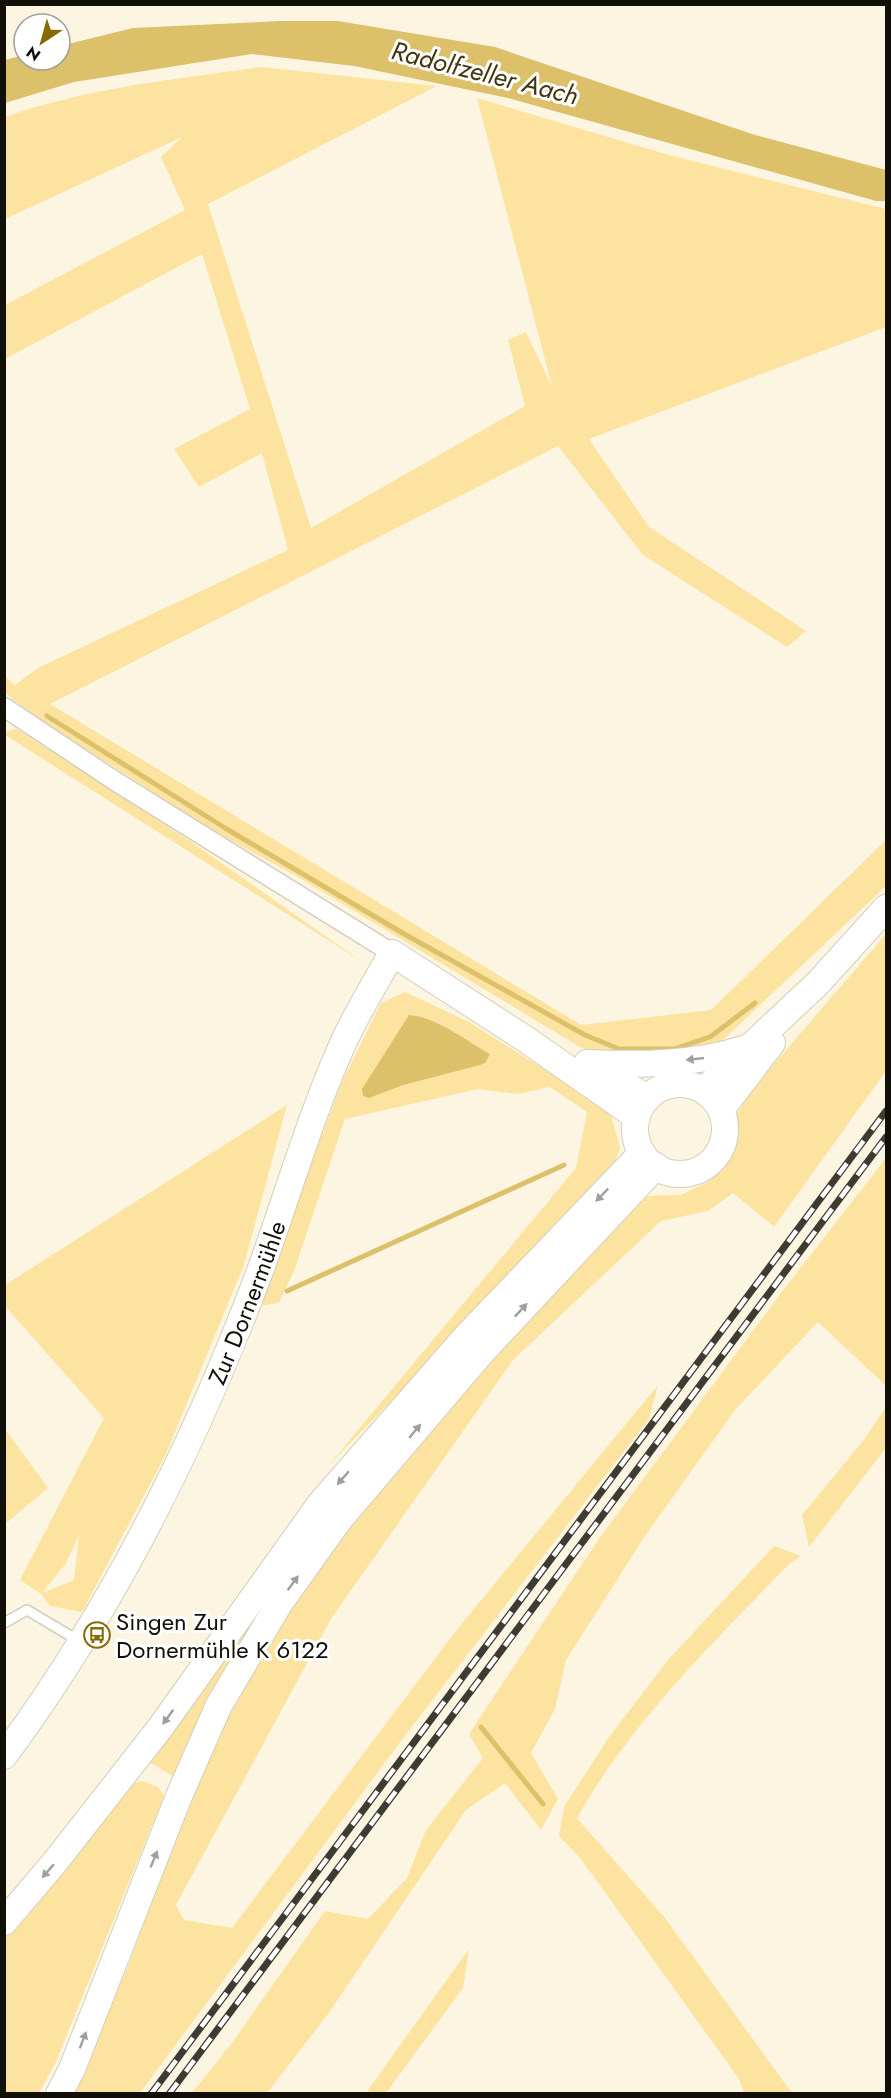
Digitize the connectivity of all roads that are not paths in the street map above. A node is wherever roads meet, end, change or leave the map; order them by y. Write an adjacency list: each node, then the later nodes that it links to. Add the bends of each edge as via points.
1 (4, 707): 3 (street, via 115,781)
2 (885, 909): 4 (main road)
3 (392, 953): 5 (main road); 13 (main road, Zur Dornermühle, via 344,1041 259,1272 193,1434)
4 (818, 983): 6 (main road); 10 (main road)
5 (524, 1038): 7 (main road); 9 (main road)
6 (752, 1046): 7 (main road, one-way to 7, via 720,1057); 8 (main road)
7 (587, 1063): 9 (main road)
8 (704, 1090): 9 (main road, via 675,1084 665,1087); 10 (main road)
9 (643, 1107): 11 (main road, via 636,1136)
10 (721, 1110): 11 (main road, via 725,1120 724,1141 706,1166 686,1173 665,1171)
11 (649, 1160): 15 (main road, one-way to 15, via 464,1339 320,1504 160,1728); 16 (main road, one-way to 11, via 219,1705 279,1604 339,1520)
12 (4, 1623): 13 (lane, via 27,1610)
13 (81, 1642): 14 (main road, Zur Dornermühle)
14 (4, 1756)
15 (4, 1922)
16 (59, 2094)

